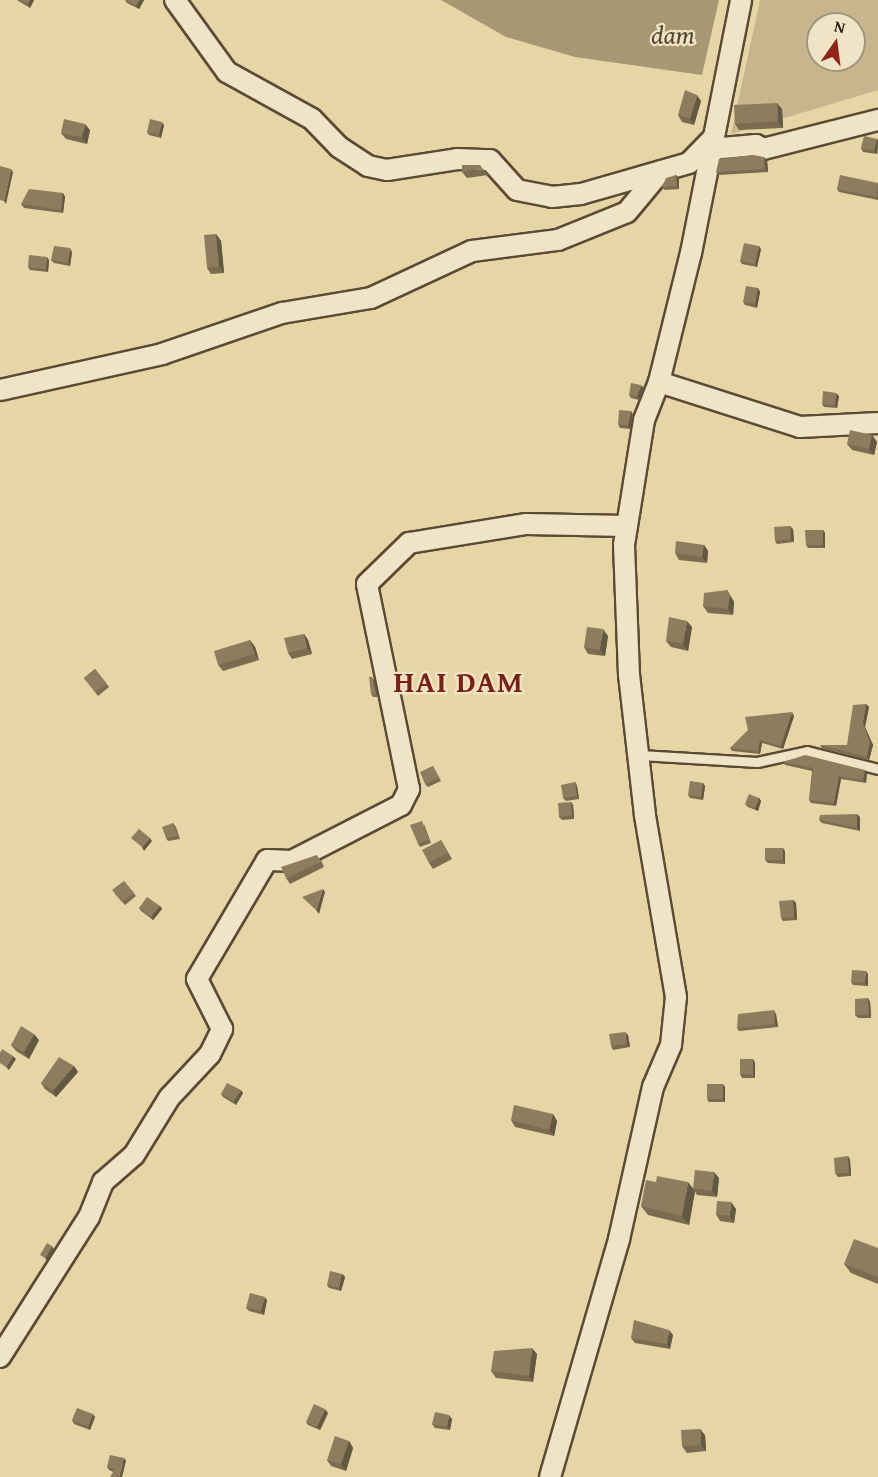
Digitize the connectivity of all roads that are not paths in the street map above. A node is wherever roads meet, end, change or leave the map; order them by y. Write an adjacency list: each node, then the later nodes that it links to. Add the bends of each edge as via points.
1 (175, 0): 5 (street, via 227,72 312,119 339,147 368,166 387,170 457,159 490,160 517,190 535,196 581,194)
2 (741, 0): 4 (street)
3 (878, 120): 4 (street, via 763,149 756,145)
4 (713, 143): 5 (street, via 689,163); 6 (street)
5 (661, 171): 7 (street, via 627,212 558,240 472,251 371,298 282,313 162,354)
6 (659, 382): 8 (street, via 800,427); 9 (street, via 644,420)
7 (0, 390)
8 (878, 423)
9 (627, 526): 10 (street, via 629,675); 12 (street, via 526,524 409,543 367,584 409,789 402,805 292,861 267,860 197,979 222,1029 210,1054 169,1098 134,1155 103,1182 89,1216)
10 (640, 755): 11 (lane, via 757,762 807,752); 13 (street, via 676,997 670,1045 653,1087 619,1239)
11 (878, 769)
12 (0, 1357)
13 (550, 1477)

